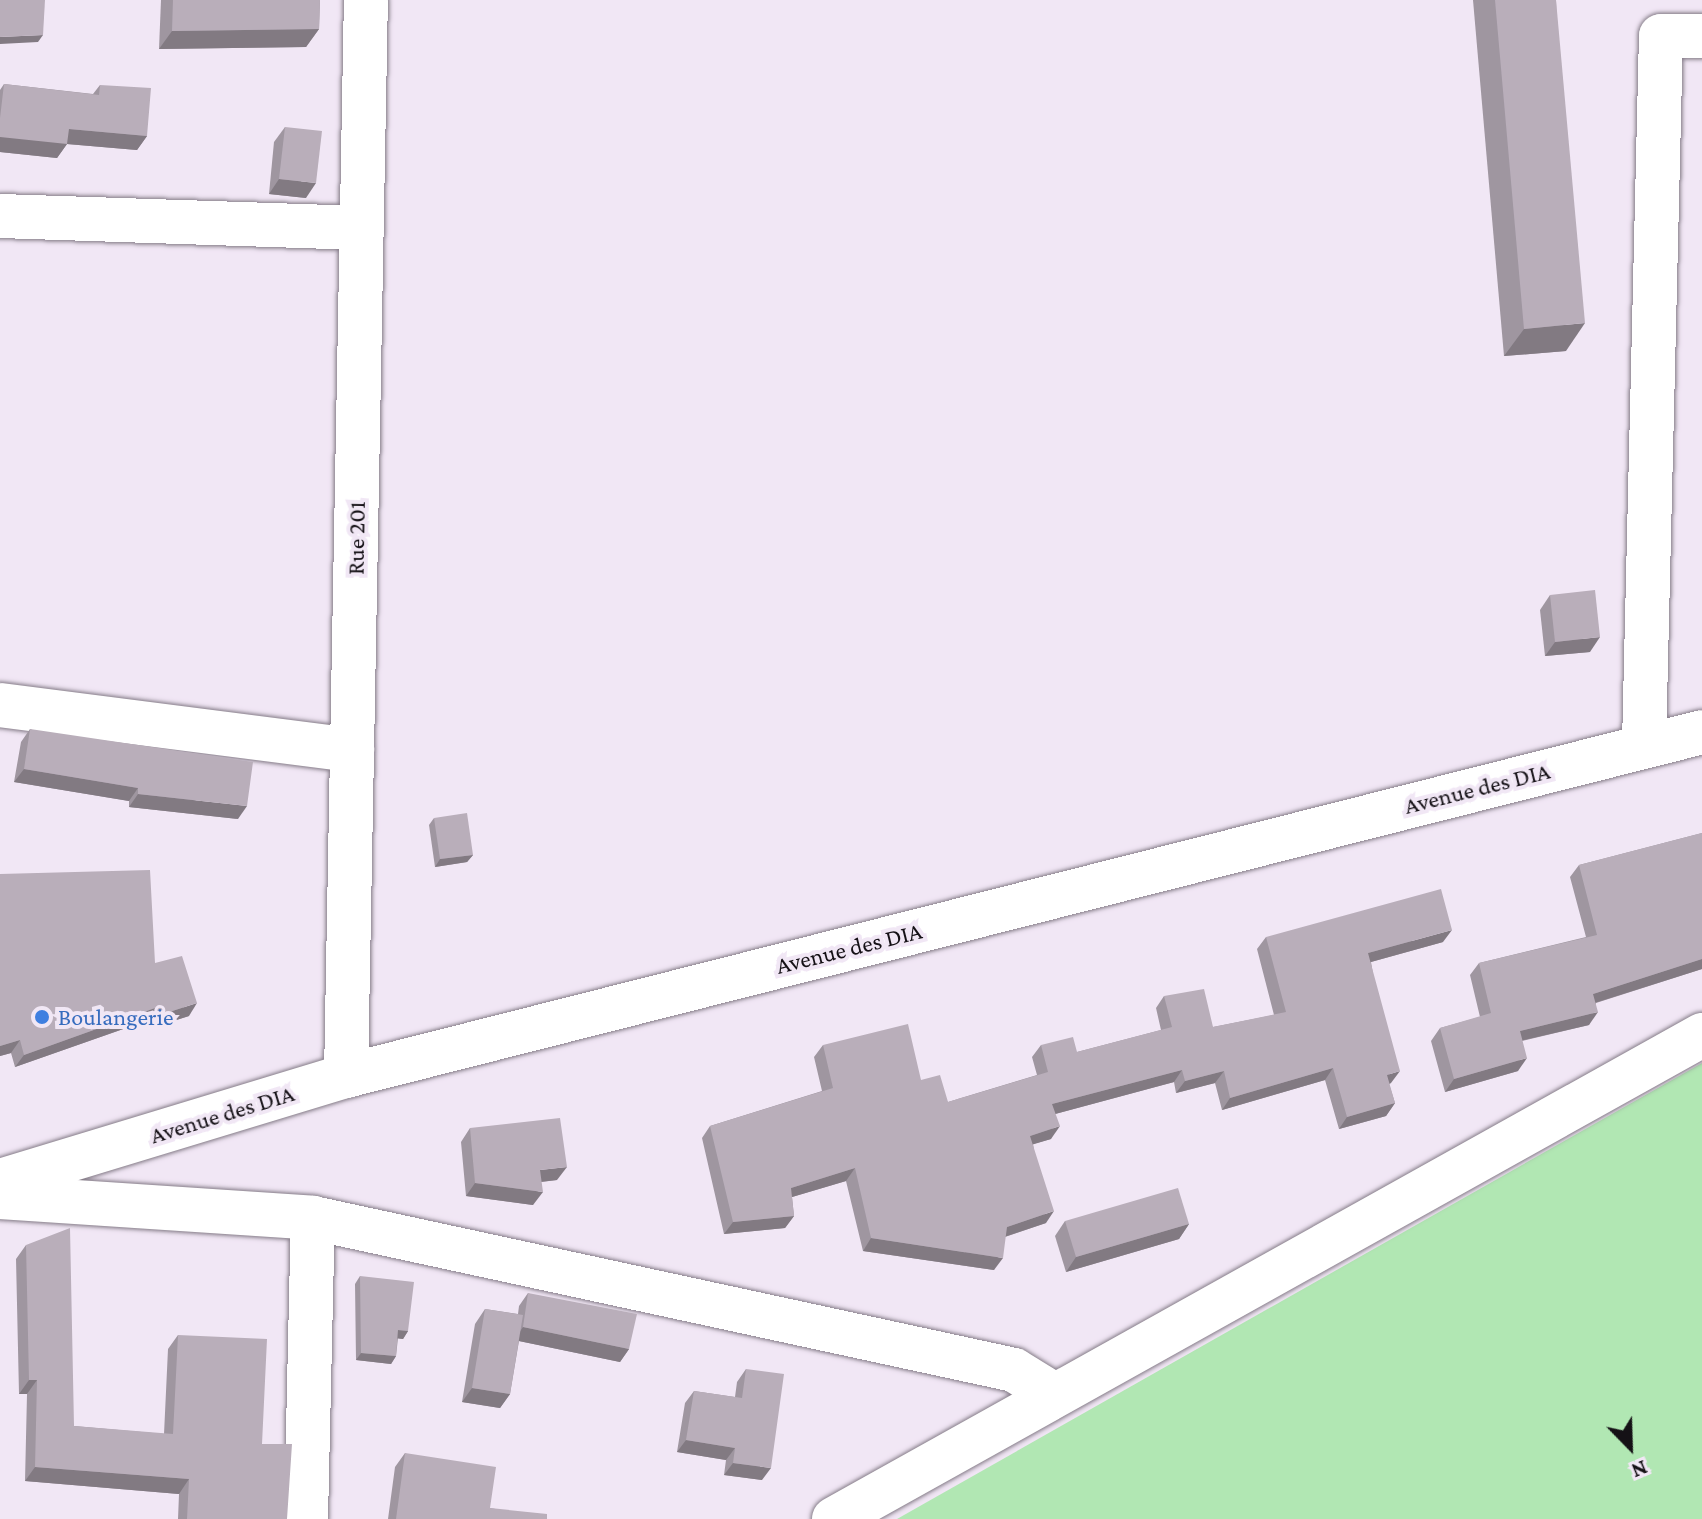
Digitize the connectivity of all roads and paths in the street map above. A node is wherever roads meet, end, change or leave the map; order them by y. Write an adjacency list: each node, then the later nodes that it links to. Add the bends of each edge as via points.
1 (366, 0): 4 (street, Rue 201)
2 (1702, 36): 7 (street, via 1661,36)
3 (0, 216): 4 (street)
4 (362, 228): 8 (street, Rue 201)
5 (0, 705): 8 (street)
6 (1702, 732): 7 (street, Avenue des DIA)
7 (1644, 745): 10 (street, Avenue des DIA)
8 (352, 750): 10 (street, Rue 201)
9 (1702, 1035): 14 (street)
10 (346, 1076): 11 (street, Avenue des DIA)
11 (0, 1181)
12 (0, 1197): 13 (street)
13 (313, 1218): 14 (street, via 1014,1370); 15 (street)
14 (1053, 1394): 16 (street)
15 (306, 1519)
16 (834, 1519)

